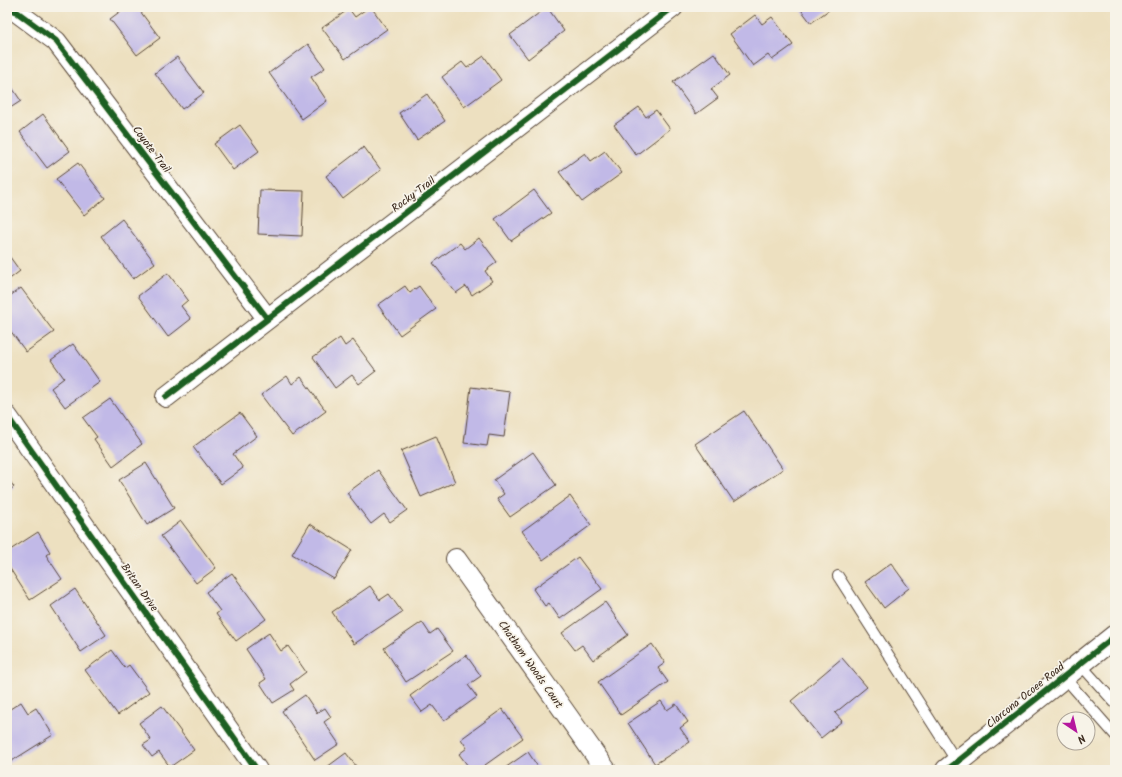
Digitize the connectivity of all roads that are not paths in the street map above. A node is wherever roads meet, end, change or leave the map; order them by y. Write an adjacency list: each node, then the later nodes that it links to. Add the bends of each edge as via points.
1 (673, 7): 3 (street, Rocky Trail)
2 (7, 8): 3 (street, Coyote Trail, via 14,10 56,41)
3 (267, 318): 4 (street, Rocky Trail)
4 (166, 397)
5 (7, 416): 13 (street, Britan Drive)
6 (456, 559): 14 (street, Chatham Woods Court)
7 (838, 576): 12 (lane)
8 (1115, 636): 9 (street, Clarcona Ocoee Road)
9 (1072, 671): 10 (lane); 11 (lane); 12 (street, Clarcona Ocoee Road)
10 (1115, 703)
11 (1115, 735)
12 (952, 766)
13 (257, 770)
14 (606, 770)

